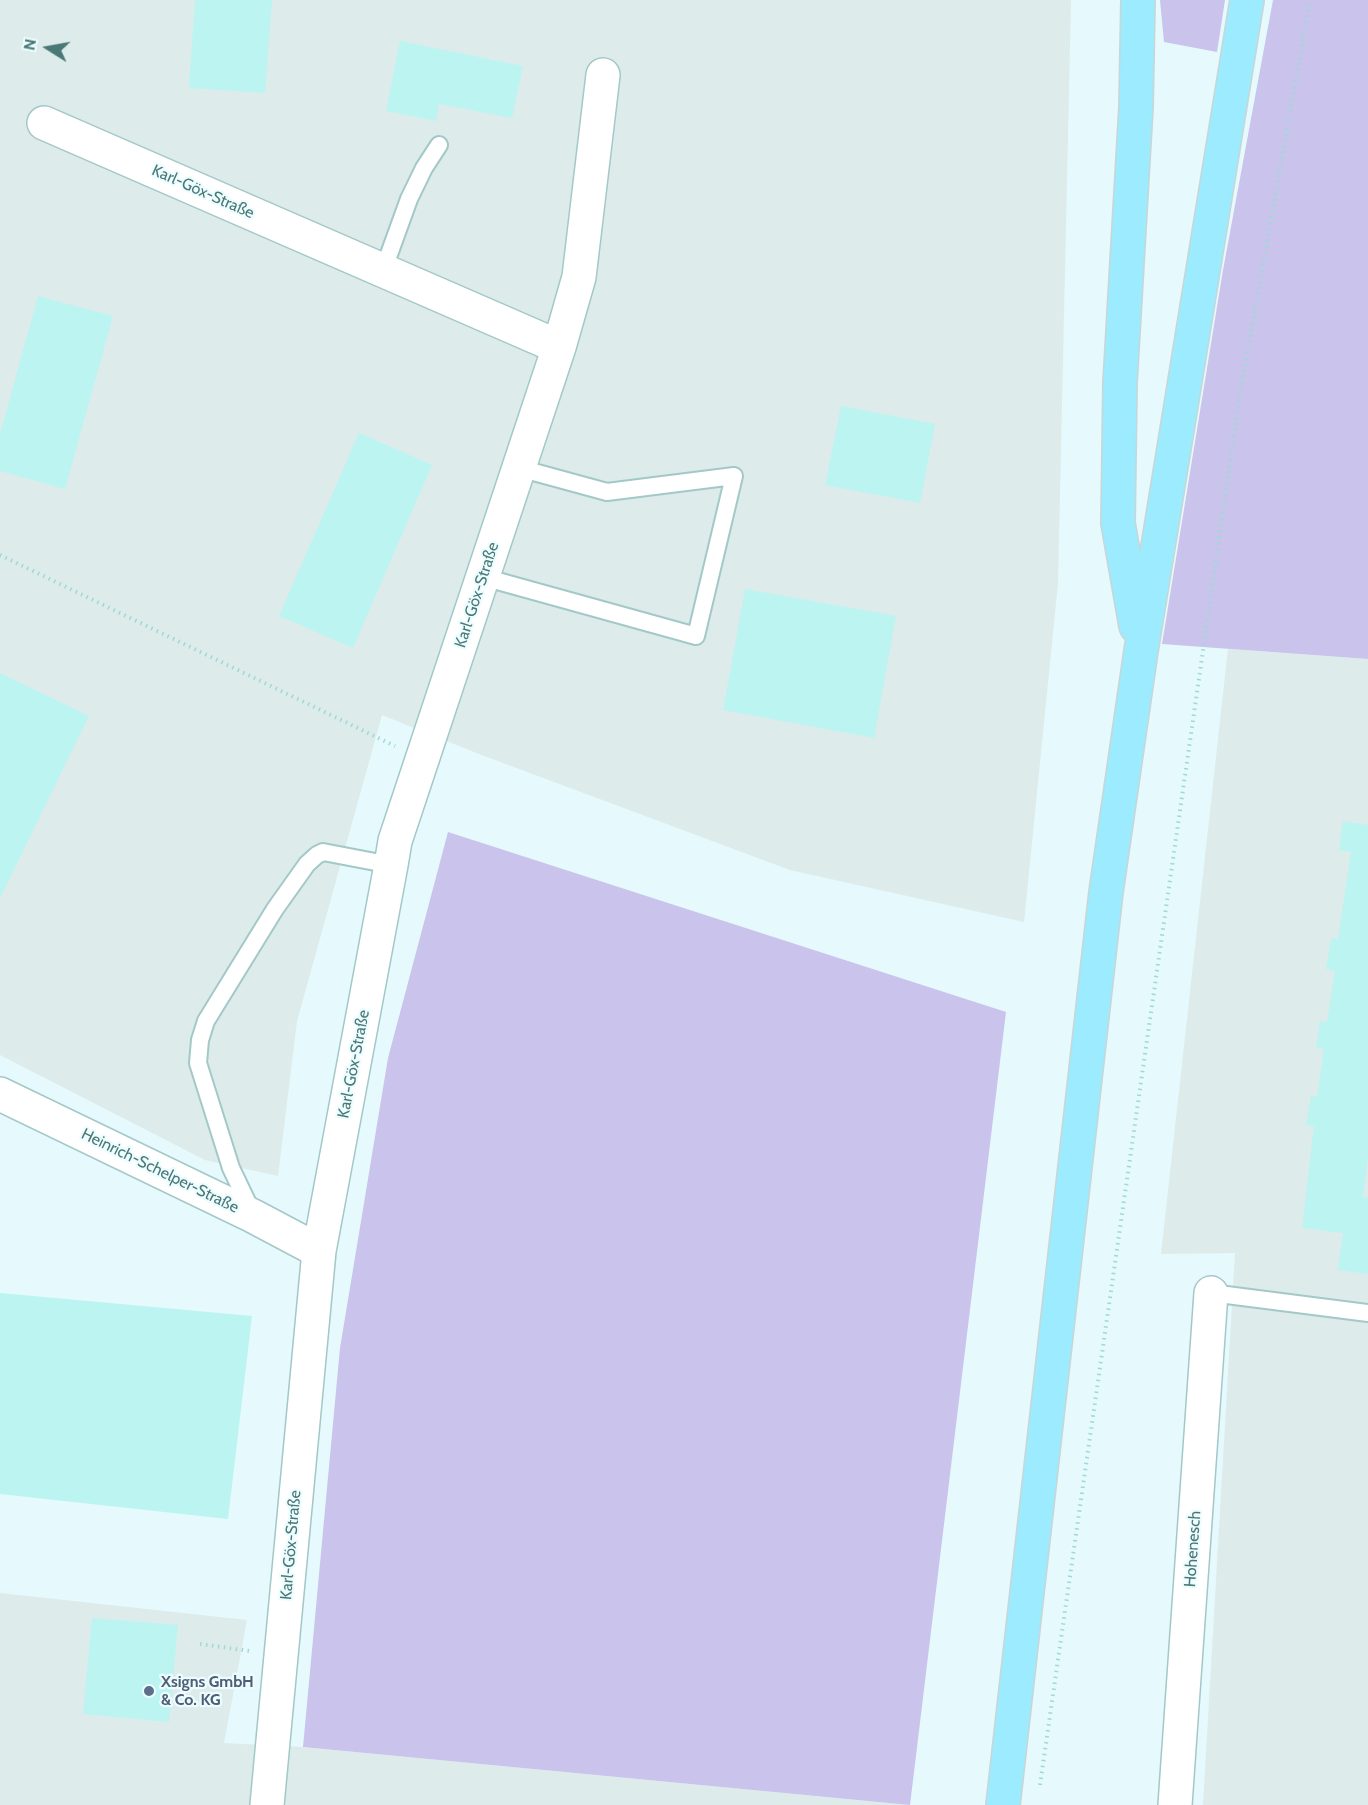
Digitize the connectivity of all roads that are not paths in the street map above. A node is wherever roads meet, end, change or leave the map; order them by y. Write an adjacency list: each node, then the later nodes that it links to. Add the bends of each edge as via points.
1 (1138, 0): 10 (main road, via 1136,108 1120,383 1118,523)
2 (1246, 0): 10 (main road)
3 (603, 75): 7 (street, Karl-Göx-Straße, via 579,277)
4 (45, 123): 6 (street, Karl-Göx-Straße)
5 (439, 145): 6 (lane, via 410,199)
6 (383, 271): 7 (street, Karl-Göx-Straße)
7 (559, 347): 8 (street, Karl-Göx-Straße)
8 (519, 468): 9 (street, Karl-Göx-Straße); 9 (lane, via 607,492 734,476 696,636)
9 (483, 577): 11 (street, Karl-Göx-Straße)
10 (1141, 651): 18 (main road, via 1106,892)
11 (391, 865): 13 (lane, via 323,852 317,855 275,909 206,1021 198,1063 231,1168); 14 (street, Karl-Göx-Straße)
12 (0, 1094): 13 (street, Heinrich-Schelper-Straße)
13 (253, 1216): 14 (street, Heinrich-Schelper-Straße)
14 (319, 1251): 17 (street, Karl-Göx-Straße)
15 (1211, 1293): 16 (lane); 19 (street, Hohenesch)
16 (1368, 1313)
17 (267, 1805)
18 (1003, 1805)
19 (1175, 1805)

